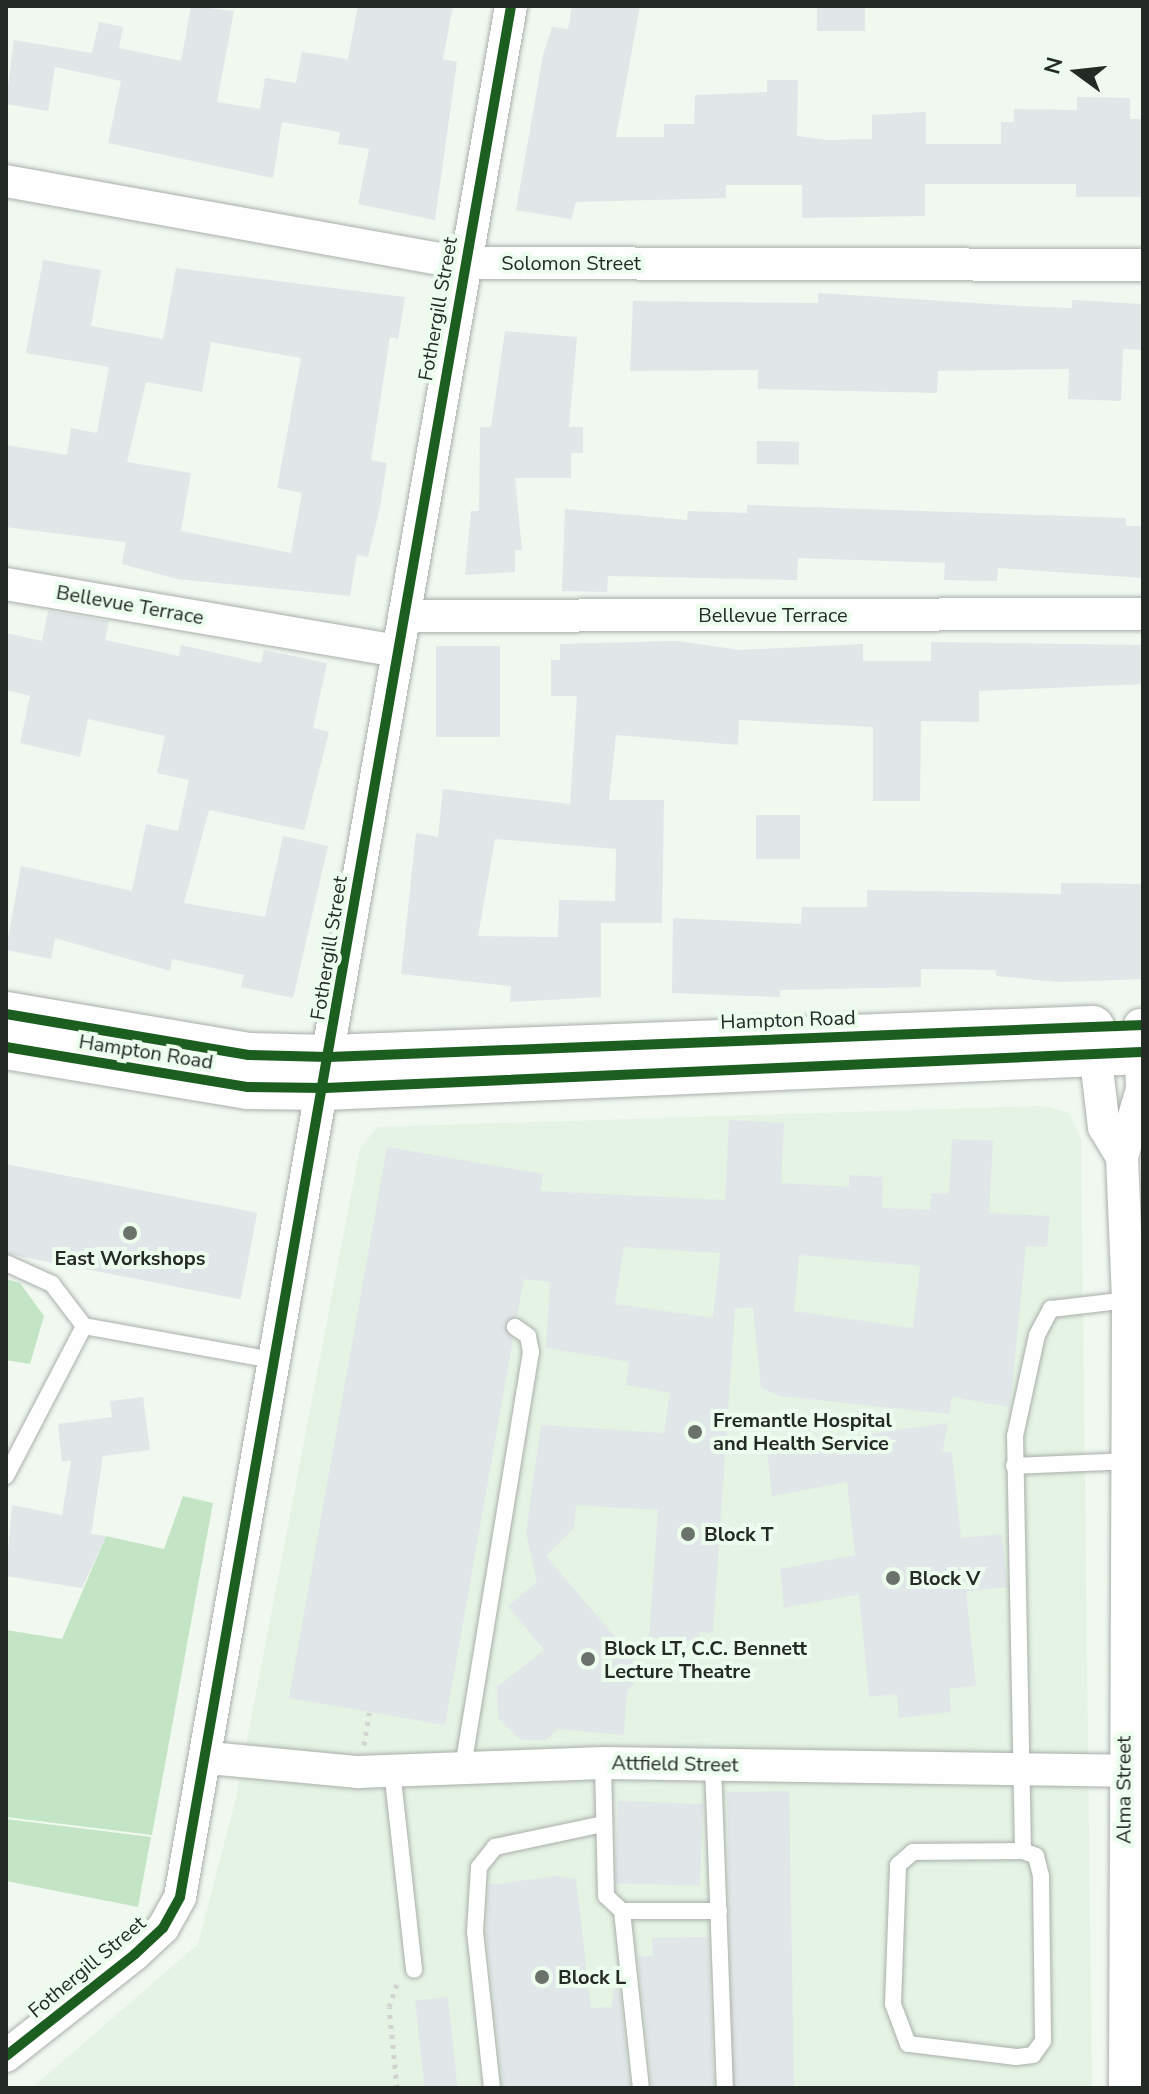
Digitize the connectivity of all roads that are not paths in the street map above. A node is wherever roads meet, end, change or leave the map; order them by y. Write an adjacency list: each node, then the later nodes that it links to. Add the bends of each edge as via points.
1 (511, 6): 3 (street, Fothergill Street)
2 (6, 181): 3 (street, Solomon Street)
3 (463, 263): 4 (street, Solomon Street); 7 (street, Fothergill Street)
4 (1143, 265)
5 (6, 584): 8 (street, Bellevue Terrace)
6 (1143, 614): 7 (street, Bellevue Terrace)
7 (404, 616): 8 (street, Fothergill Street)
8 (396, 651): 13 (street, Fothergill Street)
9 (6, 1014): 13 (main road, Hampton Road)
10 (1142, 1038): 11 (main road, Hampton Road); 14 (street, Alma Street, via 1136,1124)
11 (1094, 1042): 13 (main road, Hampton Road); 14 (street, Alma Street, via 1104,1127)
12 (6, 1047): 13 (main road, Hampton Road, via 233,1085)
13 (327, 1073): 19 (street, Fothergill Street)
14 (1122, 1157): 16 (street, Alma Street)
15 (6, 1263): 17 (lane, via 52,1284)
16 (1128, 1300): 20 (street, Alma Street); 21 (lane, via 1051,1309 1037,1335)
17 (84, 1326): 19 (lane); 22 (lane)
18 (515, 1327): 26 (lane, via 528,1336 531,1352)
19 (279, 1361): 23 (street, Fothergill Street)
20 (1129, 1461): 21 (lane); 29 (street, Alma Street)
21 (1014, 1466): 28 (lane)
22 (6, 1476)
23 (209, 1758): 27 (street, Attfield Street); 35 (street, Fothergill Street, via 180,1897 163,1928)
24 (603, 1763): 25 (street, Attfield Street); 26 (street, Attfield Street); 30 (lane)
25 (713, 1765): 28 (street, Attfield Street); 33 (lane)
26 (463, 1767): 27 (street, Attfield Street)
27 (392, 1770): 34 (lane)
28 (1024, 1770): 29 (street, Attfield Street); 31 (lane)
29 (1133, 1771): 39 (street, Alma Street)
30 (603, 1824): 32 (lane, via 603,1884); 36 (lane, via 495,1847 479,1867 475,1932)
31 (1023, 1851): 31 (lane, via 1036,1856 1041,1876 1043,2041 1033,2055 1016,2057 908,2044 893,2004 898,1865 913,1852)
32 (622, 1911): 33 (lane); 37 (lane)
33 (719, 1911): 38 (lane)
34 (414, 1970)
35 (6, 2056)
36 (492, 2088)
37 (641, 2088)
38 (725, 2088)
39 (1125, 2088)

